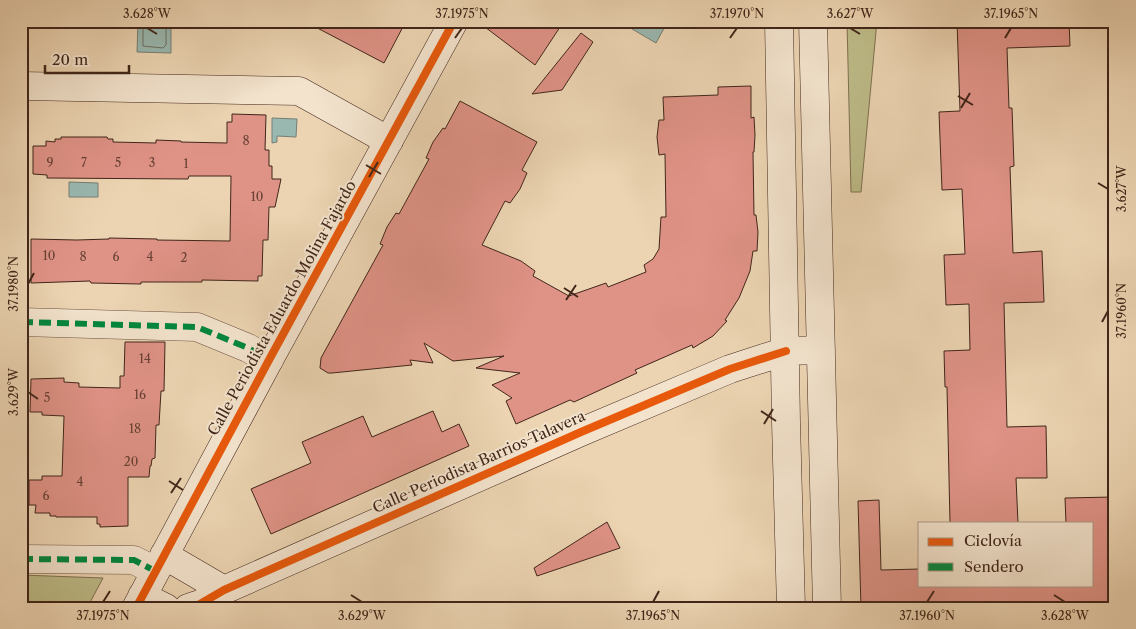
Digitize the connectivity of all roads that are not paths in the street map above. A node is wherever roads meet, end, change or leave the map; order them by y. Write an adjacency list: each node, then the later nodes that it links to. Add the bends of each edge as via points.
1 (454, 21): 5 (street, Calle Periodista Eduardo Molina Fajardo)
2 (779, 21): 8 (street)
3 (813, 21): 7 (street)
4 (21, 86): 5 (street, via 299,91)
5 (389, 141): 9 (street, Calle Periodista Eduardo Molina Fajardo)
6 (21, 322): 9 (street, via 197,327)
7 (821, 350): 8 (street, Calle Periodista Barrios Talavera); 17 (street)
8 (786, 351): 12 (street, Calle Periodista Barrios Talavera, via 730,369 590,428); 16 (street)
9 (269, 360): 11 (street, Calle Periodista Eduardo Molina Fajardo)
10 (21, 559): 11 (street)
11 (160, 563): 12 (street); 13 (street, Calle Periodista Eduardo Molina Fajardo)
12 (224, 590): 15 (street, Calle Periodista Barrios Talavera)
13 (139, 602): 14 (street)
14 (166, 608)
15 (188, 608)
16 (791, 608)
17 (827, 608)

